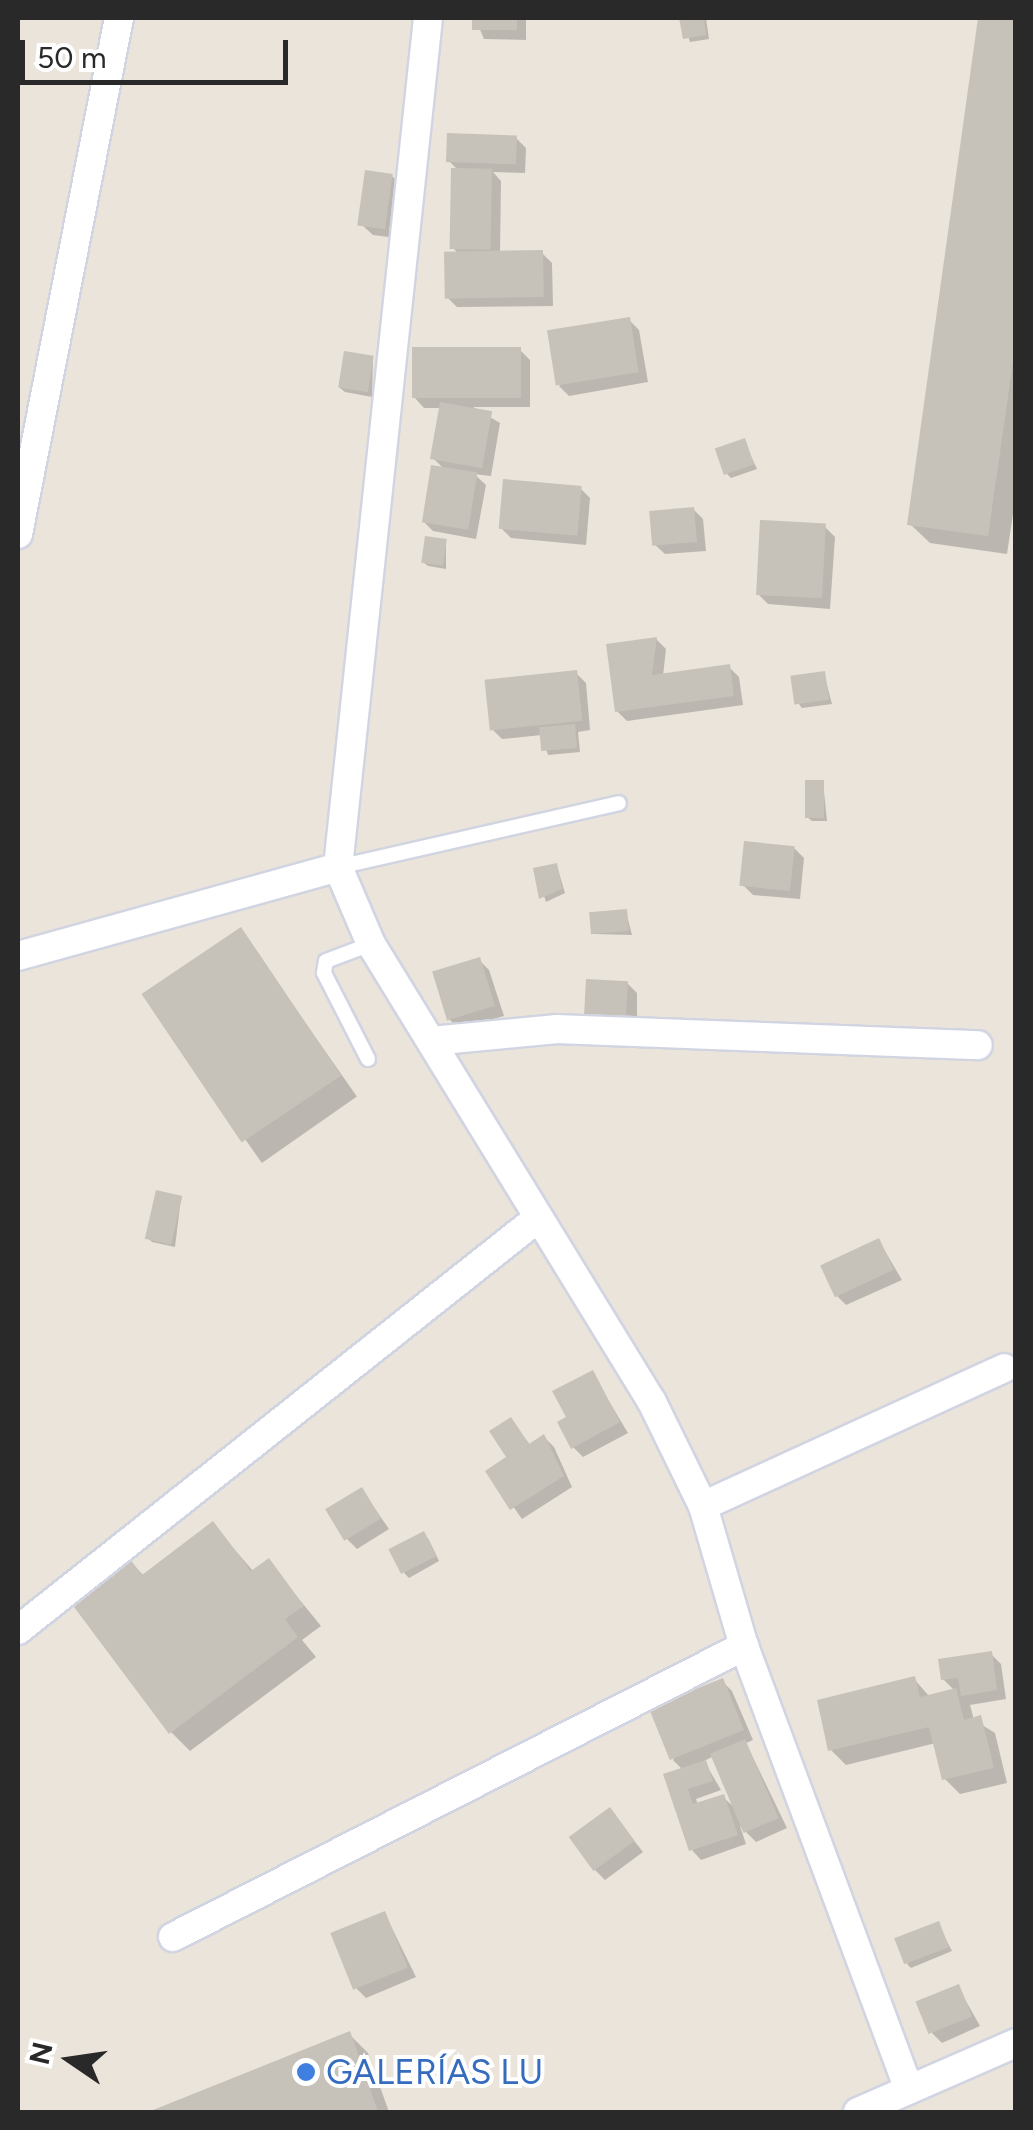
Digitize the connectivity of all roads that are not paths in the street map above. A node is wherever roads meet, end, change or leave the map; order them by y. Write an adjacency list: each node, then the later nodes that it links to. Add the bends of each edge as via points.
1 (118, 18): 3 (street)
2 (428, 18): 5 (street)
3 (18, 534)
4 (619, 803): 5 (lane)
5 (338, 867): 6 (street); 7 (street)
6 (371, 944): 8 (street); 10 (lane, via 326,961 324,973)
7 (18, 956)
8 (431, 1041): 9 (street, via 557,1029); 11 (street)
9 (978, 1045)
10 (368, 1058)
11 (538, 1218): 13 (street, via 652,1402); 14 (street)
12 (1004, 1368): 13 (street)
13 (703, 1506): 15 (street)
14 (18, 1630)
15 (744, 1646): 16 (street); 18 (street)
16 (173, 1937)
17 (1016, 2042): 18 (street)
18 (908, 2088): 19 (street)
19 (858, 2112)

